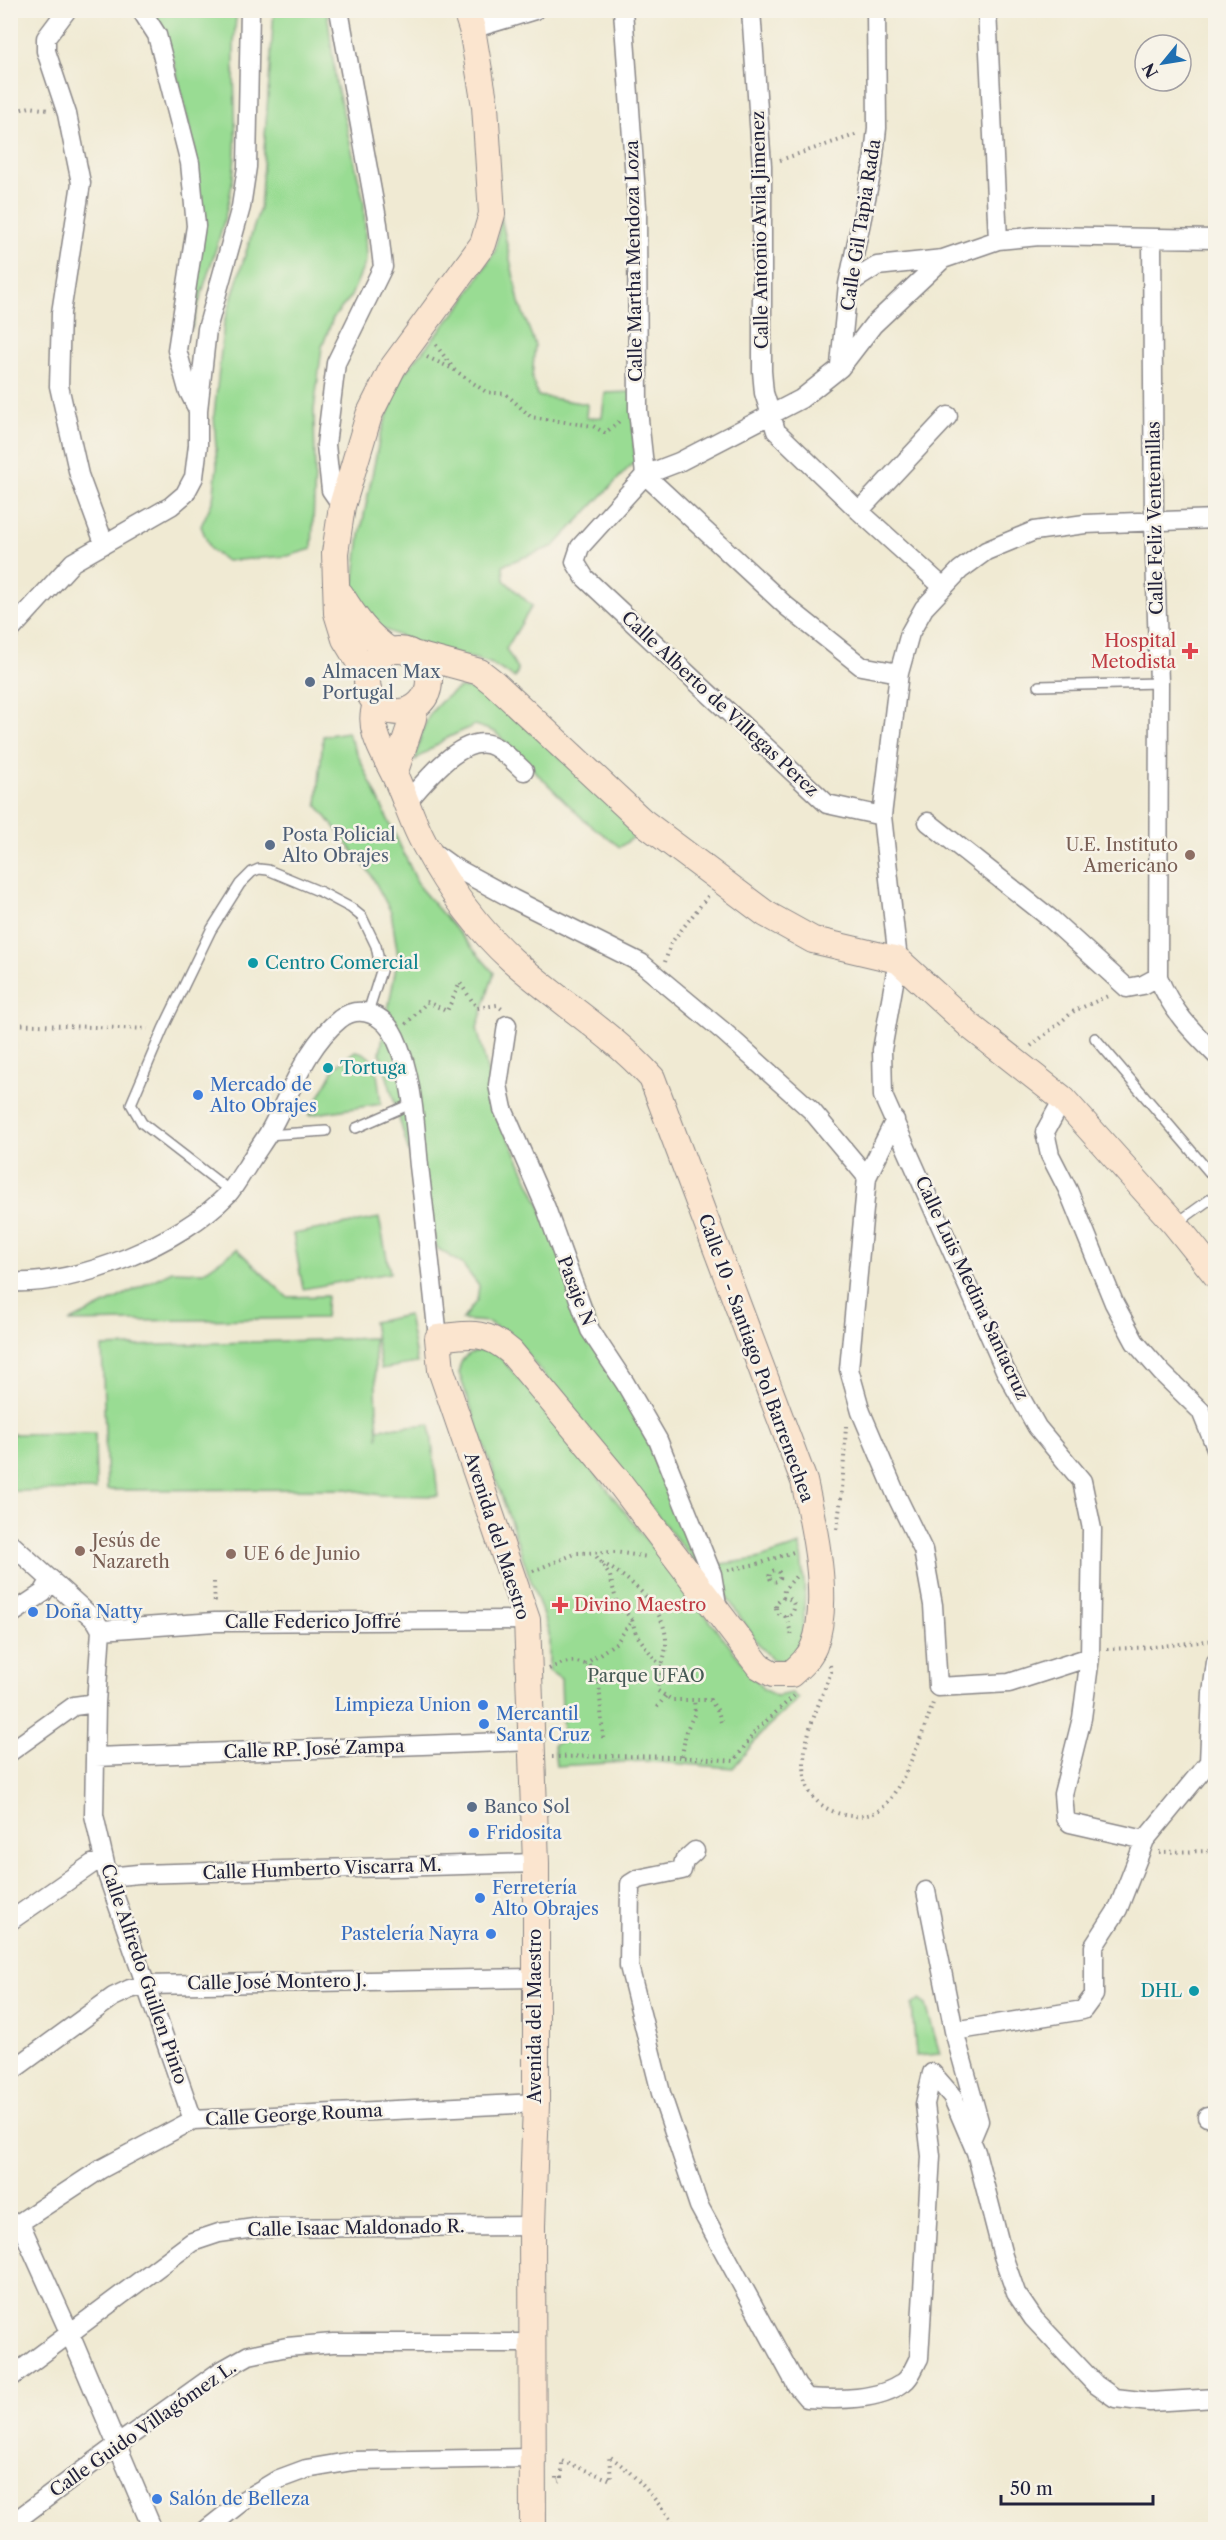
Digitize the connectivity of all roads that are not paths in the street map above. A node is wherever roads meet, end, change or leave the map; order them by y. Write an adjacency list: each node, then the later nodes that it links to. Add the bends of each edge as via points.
1 (67, 10): 25 (street, via 46,38 46,51 67,114 81,183 61,313 59,386 79,475)
2 (141, 10): 17 (street, via 157,35 190,164 196,226 177,350)
3 (250, 10): 17 (street, via 247,167 241,207 207,329)
4 (339, 10): 21 (street, via 383,267 336,363 326,445 331,490)
5 (535, 10): 10 (street)
6 (623, 10): 20 (street, Calle Martha Mendoza Loza, via 637,208 638,410)
7 (752, 10): 18 (street, Calle Antonio Avila Jimenez, via 762,166 762,371 764,393)
8 (876, 10): 15 (street, Calle Gil Tapia Rada, via 877,128)
9 (987, 10): 13 (street)
10 (469, 20): 21 (main road, via 485,106 492,214 483,244 393,367 369,415)
11 (1152, 239): 12 (street); 13 (street, via 1038,236); 24 (street, Calle Feliz Ventemillas)
12 (1215, 239)
13 (998, 240): 14 (street)
14 (943, 259): 15 (street, via 877,266); 16 (street, via 873,325)
15 (848, 284): 16 (street, Calle Gil Tapia Rada)
16 (840, 368): 18 (street, via 801,399)
17 (198, 410): 25 (street, via 194,477 185,494 171,507)
18 (772, 413): 20 (street, via 679,462); 22 (street, Calle Antonio Avila Jimenez, via 776,431)
19 (948, 416): 22 (street)
20 (645, 475): 31 (street, via 786,606 861,666); 40 (street, Calle Alberto de Villegas Perez, via 580,547 575,562 585,578 827,804)
21 (342, 506): 26 (main road, via 335,553)
22 (859, 511): 27 (street, Calle Antonio Avila Jimenez)
23 (1215, 519): 24 (street, Calle Luis Medina Santacruz)
24 (1154, 522): 27 (street, Calle Luis Medina Santacruz, via 1084,524 1034,531 986,551); 33 (street, Calle Feliz Ventemillas)
25 (104, 543): 28 (street, via 73,562)
26 (337, 587): 29 (main road, via 372,639); 30 (main road, via 337,613 345,639 358,662)
27 (943, 587): 31 (street, Calle Luis Medina Santacruz, via 909,633)
28 (10, 631)
29 (402, 653): 30 (main road, via 374,660); 32 (main road, via 480,672); 35 (main road, via 422,661 427,671 429,681)
30 (370, 668): 36 (main road, via 368,687)
31 (899, 673): 40 (street, Calle Luis Medina Santacruz)
32 (494, 682): 35 (main road, via 447,683); 43 (main road, via 642,820 766,914 813,940)
33 (1159, 683): 34 (lane); 44 (street, Calle Feliz Ventemillas)
34 (1039, 686)
35 (421, 699): 36 (main road, via 406,711 385,709); 38 (main road)
36 (377, 703): 38 (main road, Calle 10 - Santiago Pol Barrenechea, via 373,711 375,730)
37 (524, 771): 39 (street, via 494,746 473,745 451,755)
38 (394, 774): 39 (main road, Calle 10 - Santiago Pol Barrenechea)
39 (407, 802): 42 (main road, Calle 10 - Santiago Pol Barrenechea)
40 (882, 816): 43 (street, Calle Luis Medina Santacruz)
41 (928, 822): 44 (street, via 1051,919 1127,988)
42 (425, 846): 55 (street, via 452,866 641,963 811,1110); 66 (main road, Calle 10 - Santiago Pol Barrenechea, via 457,897 511,959 627,1051 652,1078 804,1481 818,1543 819,1623 814,1647 790,1674 773,1674 759,1666)
43 (898, 960): 49 (main road, via 970,1026); 51 (street, Calle Luis Medina Santacruz, via 882,1050 883,1096)
44 (1158, 977): 48 (street, via 1182,1021)
45 (368, 1012): 50 (street, via 378,1016 395,1036); 54 (street, via 347,1014 325,1034); 57 (lane, via 381,971 376,946 362,917 321,892 268,870 252,872 211,930 131,1104 142,1123)
46 (507, 1025): 66 (street, Pasaje N, via 498,1085 503,1109 546,1208 590,1330 658,1440 712,1574)
47 (1095, 1038): 56 (lane)
48 (1215, 1055)
49 (1063, 1099): 59 (main road); 63 (street, via 1045,1132 1050,1155 1114,1303 1135,1342 1201,1411)
50 (412, 1103): 52 (lane); 62 (street)
51 (895, 1120): 55 (street); 70 (street, Calle Luis Medina Santacruz, via 1005,1370 1037,1426 1082,1481 1092,1529)
52 (356, 1128)
53 (326, 1131): 54 (lane)
54 (267, 1135): 57 (street)
55 (867, 1177): 70 (street, via 849,1368 861,1412 924,1551 933,1605 938,1687 1009,1683)
56 (1215, 1180)
57 (230, 1191): 61 (street, via 209,1212 169,1238 125,1257 50,1282)
58 (1215, 1195): 59 (lane)
59 (1175, 1224): 60 (main road)
60 (1215, 1275)
61 (10, 1282)
62 (438, 1338): 66 (main road, Calle 10 - Santiago Pol Barrenechea, via 487,1336 511,1352 615,1477); 68 (main road, Avenida del Maestro, via 441,1370)
63 (1215, 1448)
64 (10, 1543): 65 (street)
65 (51, 1579): 67 (street, via 43,1593); 69 (street, via 96,1621)
66 (718, 1613)
67 (10, 1615)
68 (527, 1620): 69 (street, Calle Federico Joffré, via 216,1622); 73 (main road, Avenida del Maestro)
69 (100, 1630): 72 (street, Calle Alfredo Guillen Pinto)
70 (1090, 1657): 77 (street, Calle Luis Medina Santacruz, via 1082,1719 1062,1794 1065,1818 1070,1823)
71 (1215, 1662): 76 (street)
72 (96, 1703): 74 (street, via 74,1706); 75 (street, Calle Alfredo Guillen Pinto)
73 (533, 1749): 75 (street, Calle RP. José Zampa); 79 (main road, Avenida del Maestro)
74 (10, 1752)
75 (95, 1757): 80 (street, Calle Alfredo Guillen Pinto, via 94,1815)
76 (1212, 1759): 77 (street)
77 (1143, 1846): 85 (street, via 1118,1909 1094,1946 1094,1995 1083,2010)
78 (695, 1851): 89 (street, via 684,1861 682,1870 630,1884 629,1966 661,2093 699,2206 807,2398 847,2400 888,2390 906,2382 919,2358 931,2156 925,2104 932,2073 952,2096)
79 (536, 1863): 80 (street, Calle Humberto Viscarra M., via 138,1874); 83 (main road, Avenida del Maestro)
80 (106, 1869): 82 (street, Calle Humberto Viscarra M., via 92,1864); 84 (street, Calle Alfredo Guillen Pinto)
81 (926, 1891): 85 (street)
82 (10, 1921)
83 (535, 1978): 84 (street, Calle José Montero J.); 87 (main road, Avenida del Maestro)
84 (146, 1985): 86 (street, Calle José Montero J., via 113,1997); 88 (street, Calle Alfredo Guillen Pinto)
85 (954, 2031): 89 (street, via 979,2121)
86 (10, 2072)
87 (536, 2103): 88 (street, Calle George Rouma); 91 (main road, Avenida del Maestro)
88 (193, 2120): 90 (street, Calle George Rouma, via 101,2169)
89 (971, 2140): 95 (street, via 1016,2293 1033,2318 1095,2384 1114,2398 1150,2402)
90 (15, 2226): 92 (street)
91 (531, 2226): 92 (street, Calle Isaac Maldonado R., via 254,2228 219,2234 192,2242); 93 (main road, Avenida del Maestro)
92 (70, 2334): 94 (street, Calle Isaac Maldonado R.); 96 (street)
93 (533, 2343): 96 (street, Calle Guido Villagómez L., via 333,2343 249,2355); 97 (main road, Avenida del Maestro)
94 (10, 2378)
95 (1215, 2398)
96 (117, 2445): 98 (street, Calle Guido Villagómez L.); 99 (street)
97 (543, 2469): 100 (street, via 353,2461 306,2469 279,2479 244,2500); 101 (main road, Avenida del Maestro)
98 (10, 2525)
99 (153, 2529)
100 (206, 2529)
101 (533, 2529)

